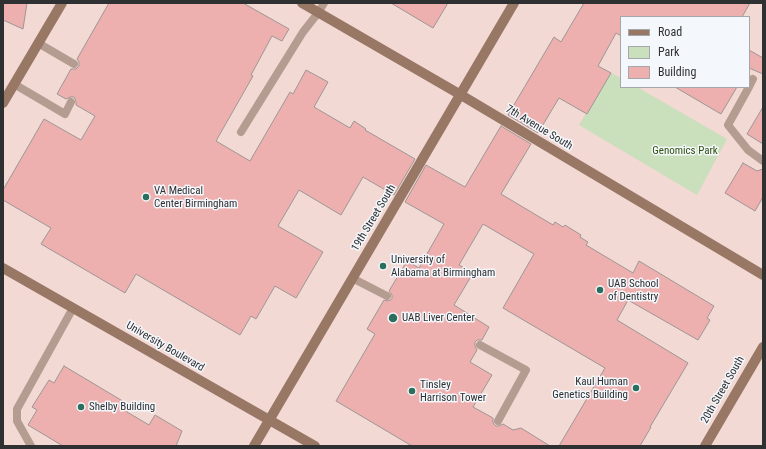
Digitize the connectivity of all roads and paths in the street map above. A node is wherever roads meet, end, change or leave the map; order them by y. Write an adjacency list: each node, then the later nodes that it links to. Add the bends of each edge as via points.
1 (62, 3): 6 (street)
2 (302, 3): 5 (street, 7th Avenue South)
3 (324, 3): 5 (lane)
4 (514, 3): 12 (street, 19th Street South)
5 (318, 13): 12 (street, 7th Avenue South); 15 (lane, via 303,32)
6 (38, 43): 7 (lane); 9 (street)
7 (74, 64)
8 (754, 79): 10 (lane)
9 (14, 84): 13 (lane, via 65,114); 14 (street)
10 (750, 85)
11 (748, 88): 16 (lane, via 728,125 748,150)
12 (460, 95): 18 (street, 7th Avenue South); 19 (street, 19th Street South)
13 (71, 102)
14 (3, 103)
15 (241, 132)
16 (763, 161)
17 (3, 268): 21 (street, University Boulevard)
18 (763, 275)
19 (352, 278): 20 (lane); 24 (street, 19th Street South)
20 (387, 296)
21 (73, 308): 24 (street, University Boulevard); 26 (lane, via 17,409 17,421)
22 (480, 345): 25 (lane, via 526,370)
23 (763, 347): 29 (street, 20th Street South)
24 (270, 420): 27 (street, 19th Street South); 28 (street, University Boulevard)
25 (498, 421)
26 (31, 446)
27 (254, 446)
28 (315, 446)
29 (705, 446)

